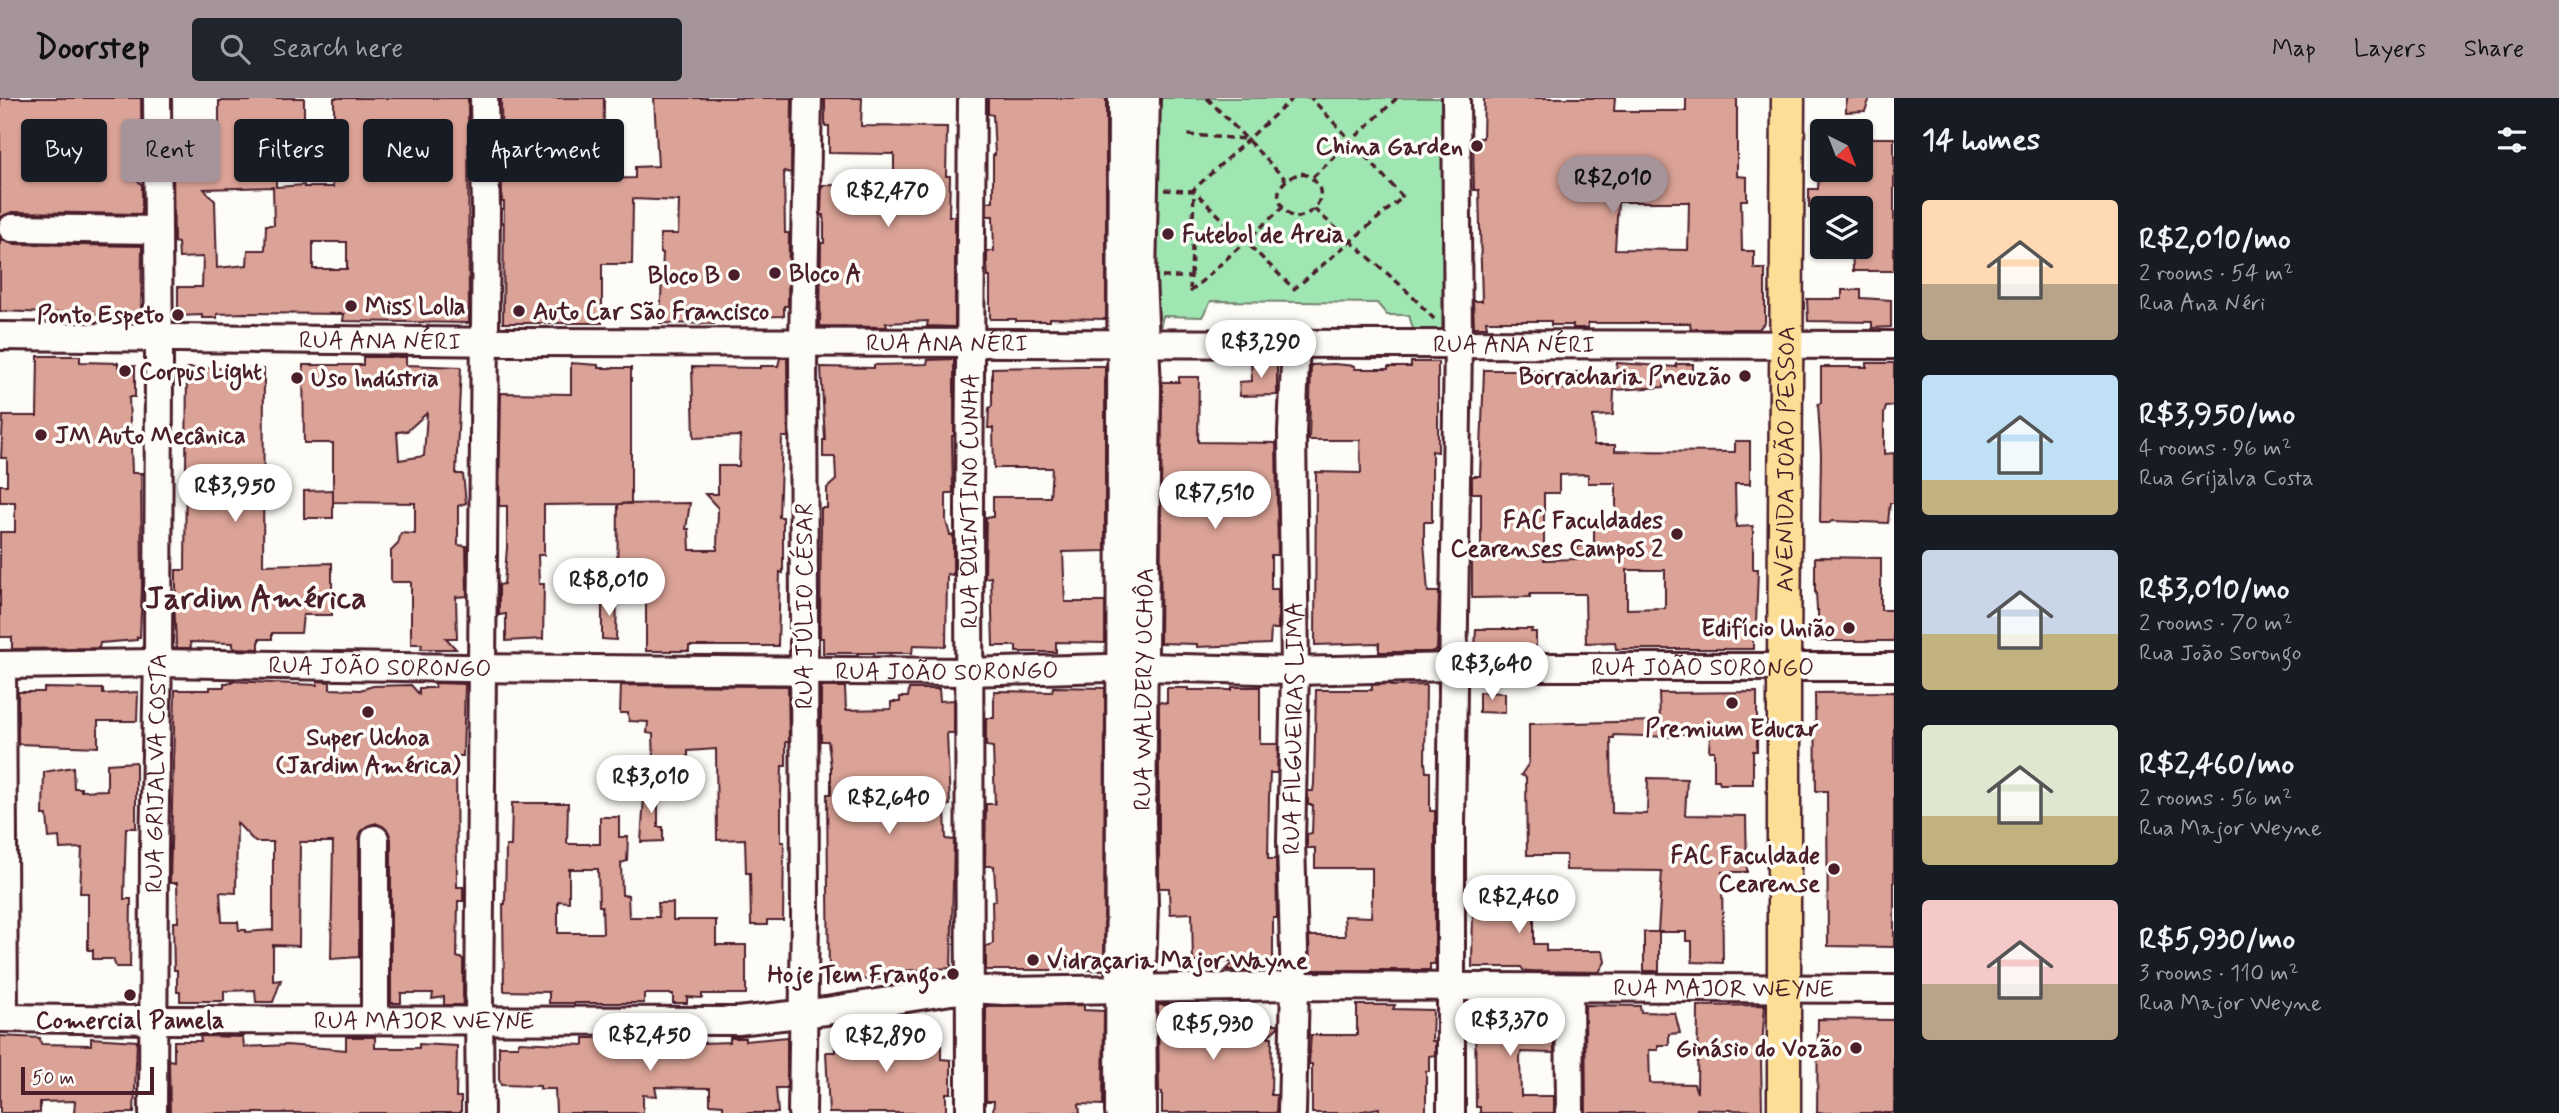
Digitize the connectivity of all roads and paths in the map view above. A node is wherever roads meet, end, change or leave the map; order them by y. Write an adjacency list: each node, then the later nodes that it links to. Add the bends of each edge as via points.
1 (157, 98): 23 (street, RUA GRIJALVA COSTA)
2 (484, 98): 32 (street)
3 (808, 98): 31 (street, RUA JÚLIO CÉSAR)
4 (972, 98): 33 (street, RUA QUINTINO CUNHA)
5 (1122, 98): 34 (street, RUA WALDERY UCHÔA)
6 (1146, 98): 18 (street, RUA WALDERY UCHÔA)
7 (1207, 98): 14 (path)
8 (1293, 98): 14 (path)
9 (1311, 98): 15 (path)
10 (1397, 98): 15 (path)
11 (1456, 98): 36 (street)
12 (1788, 98): 37 (main road, AVENIDA JOÃO PESSOA)
13 (1188, 135): 14 (path)
14 (1247, 139): 17 (path); 19 (path)
15 (1351, 141): 16 (path); 25 (path, via 1403,197)
16 (1313, 177): 17 (path, via 1301,173); 21 (path, via 1320,186)
17 (1286, 180): 20 (path, via 1278,194)
18 (1144, 190): 19 (path); 26 (street, RUA WALDERY UCHÔA)
19 (1194, 191): 24 (path); 27 (path)
20 (1283, 206): 21 (path, via 1294,218); 24 (path)
21 (1314, 209): 25 (path)
22 (12, 228): 23 (street)
23 (157, 230): 30 (street, RUA GRIJALVA COSTA)
24 (1245, 241): 25 (path, via 1294,289); 27 (path, via 1190,292)
25 (1350, 241): 28 (path)
26 (1142, 277): 27 (path); 34 (street, RUA WALDERY UCHÔA)
27 (1191, 277)
28 (1437, 322)
29 (0, 335): 30 (street, RUA ANA NÉRI)
30 (159, 338): 32 (street, RUA ANA NÉRI); 39 (street, RUA GRIJALVA COSTA)
31 (803, 341): 32 (street, RUA ANA NÉRI); 33 (street, RUA ANA NÉRI); 46 (street, RUA JÚLIO CÉSAR)
32 (485, 342): 45 (street)
33 (972, 342): 34 (street, RUA ANA NÉRI); 47 (street, RUA QUINTINO CUNHA)
34 (1134, 342): 35 (street, RUA ANA NÉRI); 41 (street, RUA WALDERY UCHÔA, via 1147,388)
35 (1296, 342): 36 (street, RUA ANA NÉRI); 48 (street, RUA FILGUEIRAS LIMA, via 1292,432)
36 (1458, 344): 37 (street, RUA ANA NÉRI); 42 (street)
37 (1787, 345): 38 (street, RUA ANA NÉRI); 43 (main road, AVENIDA JOÃO PESSOA)
38 (1894, 345)
39 (158, 663): 40 (street, RUA JOÃO SORONGO); 45 (street, RUA JOÃO SORONGO); 61 (street, RUA GRIJALVA COSTA)
40 (1, 665): 49 (street)
41 (1132, 667): 47 (street, RUA JOÃO SORONGO); 48 (street, RUA JOÃO SORONGO); 56 (street, RUA WALDERY UCHÔA)
42 (1452, 667): 43 (street, RUA JOÃO SORONGO); 48 (street, RUA JOÃO SORONGO); 52 (street)
43 (1784, 667): 44 (street, RUA JOÃO SORONGO); 54 (main road, AVENIDA JOÃO PESSOA)
44 (1894, 667)
45 (482, 668): 46 (street, RUA JOÃO SORONGO); 62 (street)
46 (803, 670): 47 (street, RUA JOÃO SORONGO); 58 (street, RUA JÚLIO CÉSAR)
47 (969, 671): 55 (street, RUA QUINTINO CUNHA)
48 (1295, 671): 51 (street, RUA FILGUEIRAS LIMA, via 1291,841)
49 (1, 839): 59 (street)
50 (375, 839): 60 (street)
51 (1295, 986): 52 (street, RUA MAJOR WEYNE); 56 (street, RUA MAJOR WEYNE); 69 (street, RUA FILGUEIRAS LIMA)
52 (1452, 988): 53 (street, RUA MAJOR WEYNE); 70 (street)
53 (1569, 988): 54 (street, RUA MAJOR WEYNE); 71 (street)
54 (1785, 988): 57 (street, RUA MAJOR WEYNE); 72 (main road, AVENIDA JOÃO PESSOA)
55 (970, 989): 56 (street, RUA MAJOR WEYNE); 58 (street, RUA MAJOR WEYNE); 66 (street, RUA QUINTINO CUNHA)
56 (1131, 989): 67 (street, RUA WALDERY UCHÔA); 68 (street, RUA WALDERY UCHÔA)
57 (1894, 989)
58 (803, 1014): 62 (street, RUA MAJOR WEYNE, via 738,1020); 65 (street, RUA JÚLIO CÉSAR)
59 (2, 1018): 61 (street, RUA MAJOR WEYNE)
60 (375, 1019): 61 (street, RUA MAJOR WEYNE); 62 (street, RUA MAJOR WEYNE)
61 (153, 1020): 63 (street, RUA GRIJALVA COSTA)
62 (479, 1020): 64 (street)
63 (153, 1113)
64 (480, 1113)
65 (802, 1113)
66 (970, 1113)
67 (1119, 1113)
68 (1143, 1113)
69 (1292, 1113)
70 (1451, 1113)
71 (1570, 1113)
72 (1784, 1113)

